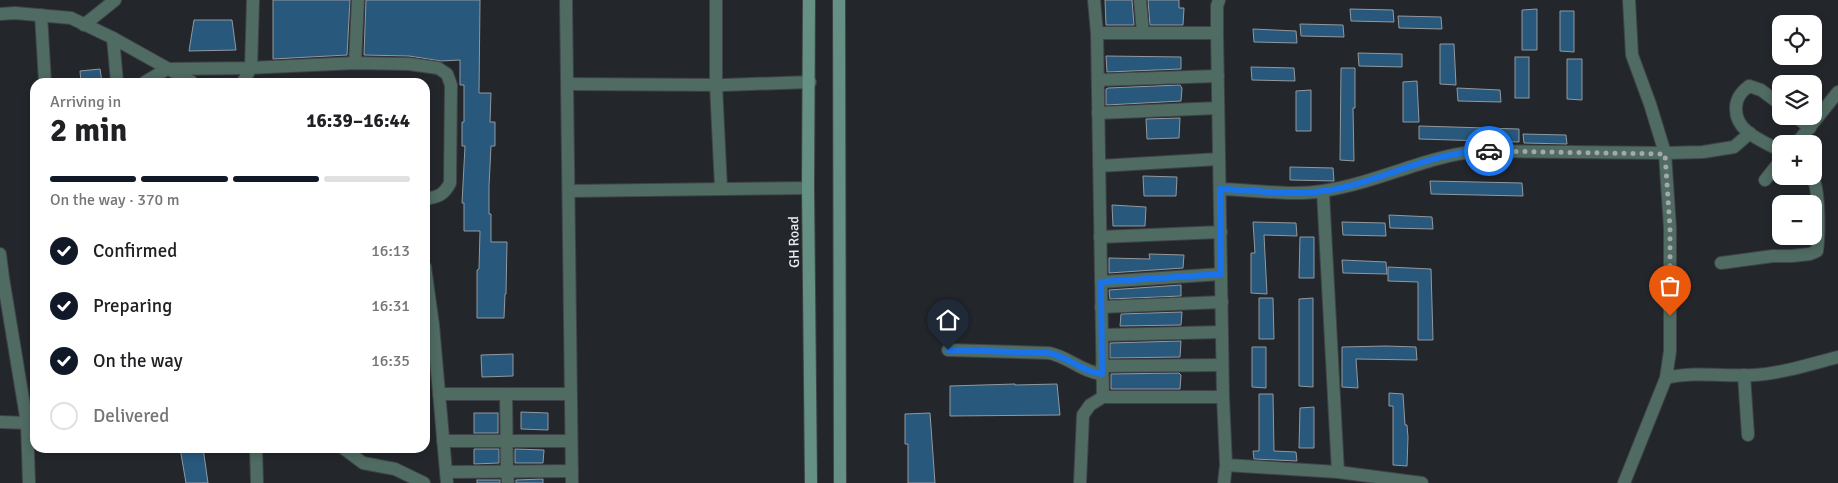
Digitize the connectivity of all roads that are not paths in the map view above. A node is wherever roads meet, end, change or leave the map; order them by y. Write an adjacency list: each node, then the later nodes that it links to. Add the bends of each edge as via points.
1 (15, 0): 13 (street)
2 (115, 0): 16 (street)
3 (253, 0): 23 (street)
4 (358, 0): 21 (street)
5 (566, 0): 32 (street)
6 (716, 0): 33 (street)
7 (809, 0): 31 (main road, GH Road)
8 (839, 0): 98 (main road)
9 (1094, 0): 17 (street)
10 (1140, 0): 18 (street)
11 (1219, 0): 19 (street)
12 (1630, 0): 43 (street, via 1632,54)
13 (14, 13): 14 (street); 15 (street)
14 (0, 14)
15 (42, 15): 16 (street, via 71,18); 25 (street)
16 (84, 25): 20 (street)
17 (1097, 33): 18 (street); 30 (street)
18 (1143, 33): 19 (street)
19 (1217, 33): 24 (street)
20 (113, 38): 22 (street); 26 (street)
21 (355, 63): 23 (street); 54 (street, via 409,64 438,68 447,74 451,85 450,183 446,192)
22 (167, 68): 23 (street); 27 (street); 28 (street)
23 (251, 68): 29 (street)
24 (1218, 76): 30 (street); 36 (street)
25 (45, 78)
26 (117, 78)
27 (151, 78)
28 (185, 78)
29 (245, 78)
30 (1098, 80): 37 (street)
31 (810, 82): 33 (street); 50 (main road, GH Road)
32 (568, 84): 33 (street); 52 (street)
33 (716, 85): 49 (street)
34 (1838, 92): 39 (street)
35 (1772, 98): 40 (street, via 1749,86 1742,91 1736,102 1736,114 1738,123)
36 (1218, 108): 37 (street); 44 (street)
37 (1098, 113): 45 (street)
38 (1806, 125): 39 (street)
39 (1810, 128): 41 (street)
40 (1750, 133): 42 (street); 43 (street, via 1734,147)
41 (1804, 135)
42 (1772, 146)
43 (1665, 154): 53 (street, via 1460,152); 74 (street, via 1670,228 1670,350)
44 (1220, 159): 45 (street); 51 (street)
45 (1099, 166): 56 (street)
46 (1772, 171): 47 (street)
47 (1765, 180)
48 (1814, 185): 58 (street, via 1817,251)
49 (721, 188): 50 (street); 52 (street)
50 (808, 188): 97 (main road, GH Road)
51 (1220, 189): 53 (street); 55 (street)
52 (569, 192): 78 (street)
53 (1322, 192): 90 (street)
54 (430, 198)
55 (1221, 232): 56 (street); 59 (street)
56 (1100, 237): 61 (street)
57 (0, 254): 60 (street)
58 (1721, 263)
59 (1221, 274): 61 (street); 62 (street)
60 (1, 278): 75 (street)
61 (1101, 282): 64 (street)
62 (1222, 302): 64 (street); 65 (street)
63 (430, 303): 67 (street, via 433,325)
64 (1101, 308): 66 (street)
65 (1222, 332): 66 (street); 71 (street)
66 (1102, 334): 72 (street)
67 (430, 340)
68 (430, 349): 76 (street)
69 (948, 350): 72 (street, via 1049,353 1091,373)
70 (1838, 357): 73 (street, via 1779,373)
71 (1222, 365): 72 (street); 80 (street)
72 (1102, 370): 79 (street)
73 (1744, 375): 74 (street, via 1694,374); 83 (street)
74 (1666, 378): 102 (street)
75 (29, 394): 82 (street)
76 (440, 394): 77 (street); 84 (street)
77 (506, 394): 78 (street); 85 (street)
78 (571, 394): 86 (street)
79 (1102, 397): 80 (street); 99 (street, via 1083,415)
80 (1223, 397): 89 (street)
81 (0, 422): 82 (street)
82 (27, 423): 94 (street)
83 (1748, 435)
84 (443, 440): 85 (street); 93 (street)
85 (506, 441): 86 (street); 91 (street)
86 (572, 441): 92 (street)
87 (256, 453): 95 (street)
88 (350, 453): 96 (street, via 363,463 395,469)
89 (1226, 465): 90 (street); 100 (street)
90 (1338, 472): 101 (street)
91 (508, 477): 92 (street); 93 (street)
92 (572, 477)
93 (446, 478)
94 (29, 483)
95 (257, 483)
96 (424, 483)
97 (811, 483)
98 (840, 483)
99 (1080, 483)
100 (1224, 483)
101 (1422, 483)
102 (1624, 483)

